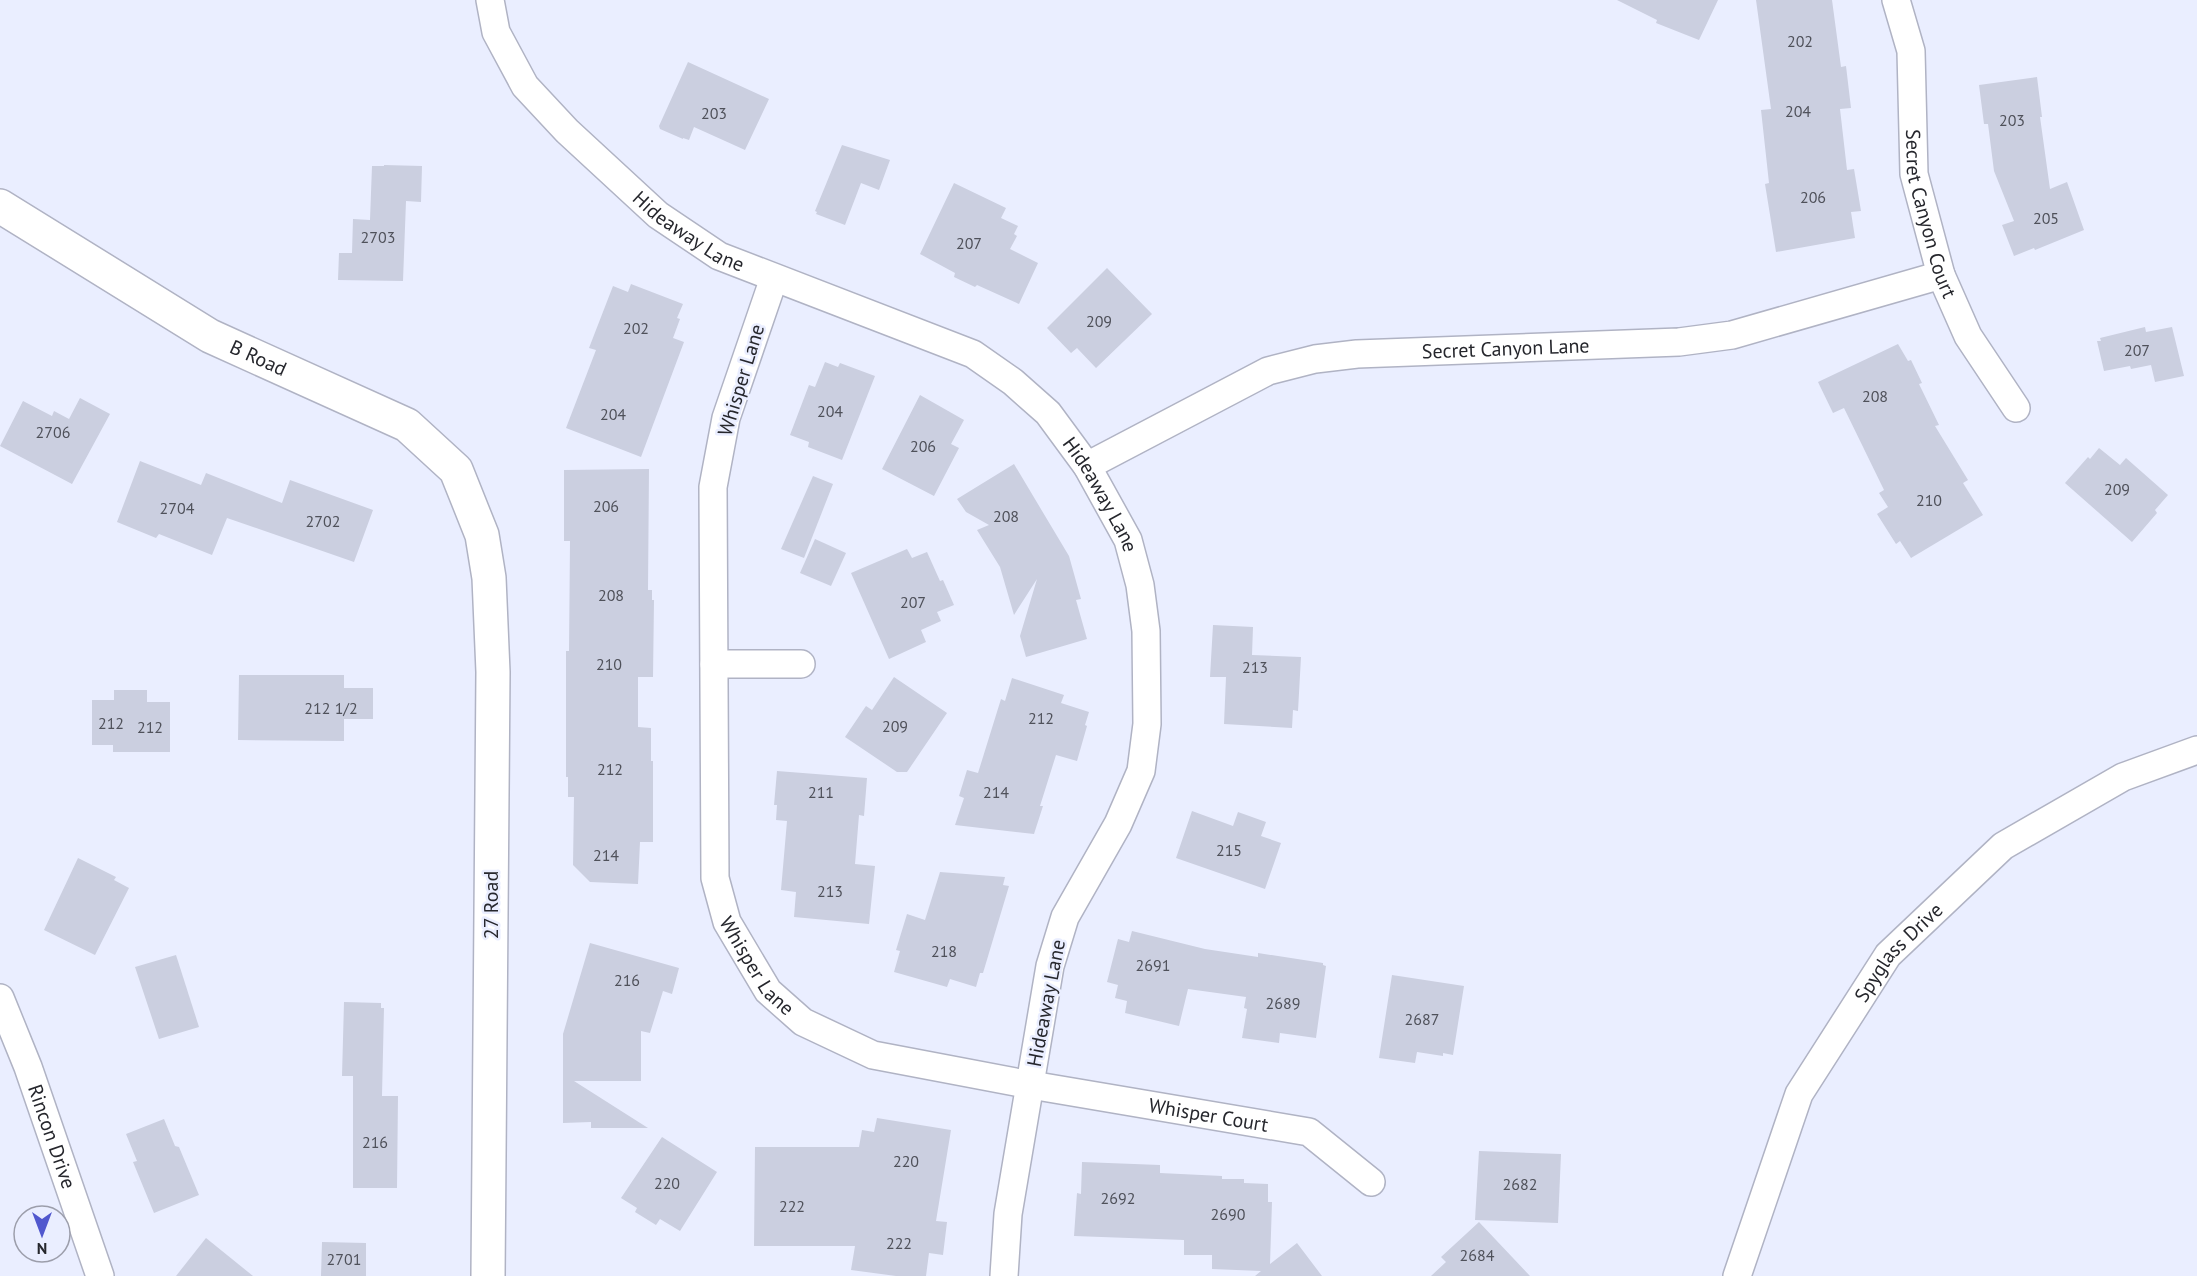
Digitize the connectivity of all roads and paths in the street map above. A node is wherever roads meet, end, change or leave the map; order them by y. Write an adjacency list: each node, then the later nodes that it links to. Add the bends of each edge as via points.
1 (490, 0): 5 (street, Hideaway Lane, via 496,32 525,86 567,131 658,215 719,256)
2 (1896, 0): 4 (street, Secret Canyon Court, via 1911,51 1914,174)
3 (0, 206): 8 (street, B Road, via 210,336 407,425 456,470)
4 (1941, 275): 6 (street, Secret Canyon Court, via 1968,336); 7 (street, Secret Canyon Lane, via 1732,335 1679,342 1357,354 1315,359 1268,371)
5 (774, 278): 7 (street, Hideaway Lane, via 973,354 1048,413); 9 (street, Whisper Lane, via 726,418 713,487)
6 (2016, 408)
7 (1088, 466): 13 (street, Hideaway Lane, via 1128,540 1140,585 1146,631 1147,724 1141,771 1118,824 1065,917 1050,966)
8 (482, 535): 16 (street, 27 Road, via 489,578 493,672)
9 (714, 664): 10 (street); 13 (street, Whisper Lane, via 715,878 727,922 768,991 803,1022 873,1055)
10 (801, 664)
11 (2197, 750): 18 (street, Spyglass Drive, via 2122,777 2003,846 1888,956 1798,1094)
12 (0, 998): 15 (street, Rincon Drive)
13 (1031, 1085): 14 (street, Whisper Court, via 1309,1132); 17 (street, Hideaway Lane, via 1008,1214)
14 (1371, 1182)
15 (100, 1276)
16 (488, 1276)
17 (1004, 1276)
18 (1737, 1276)

